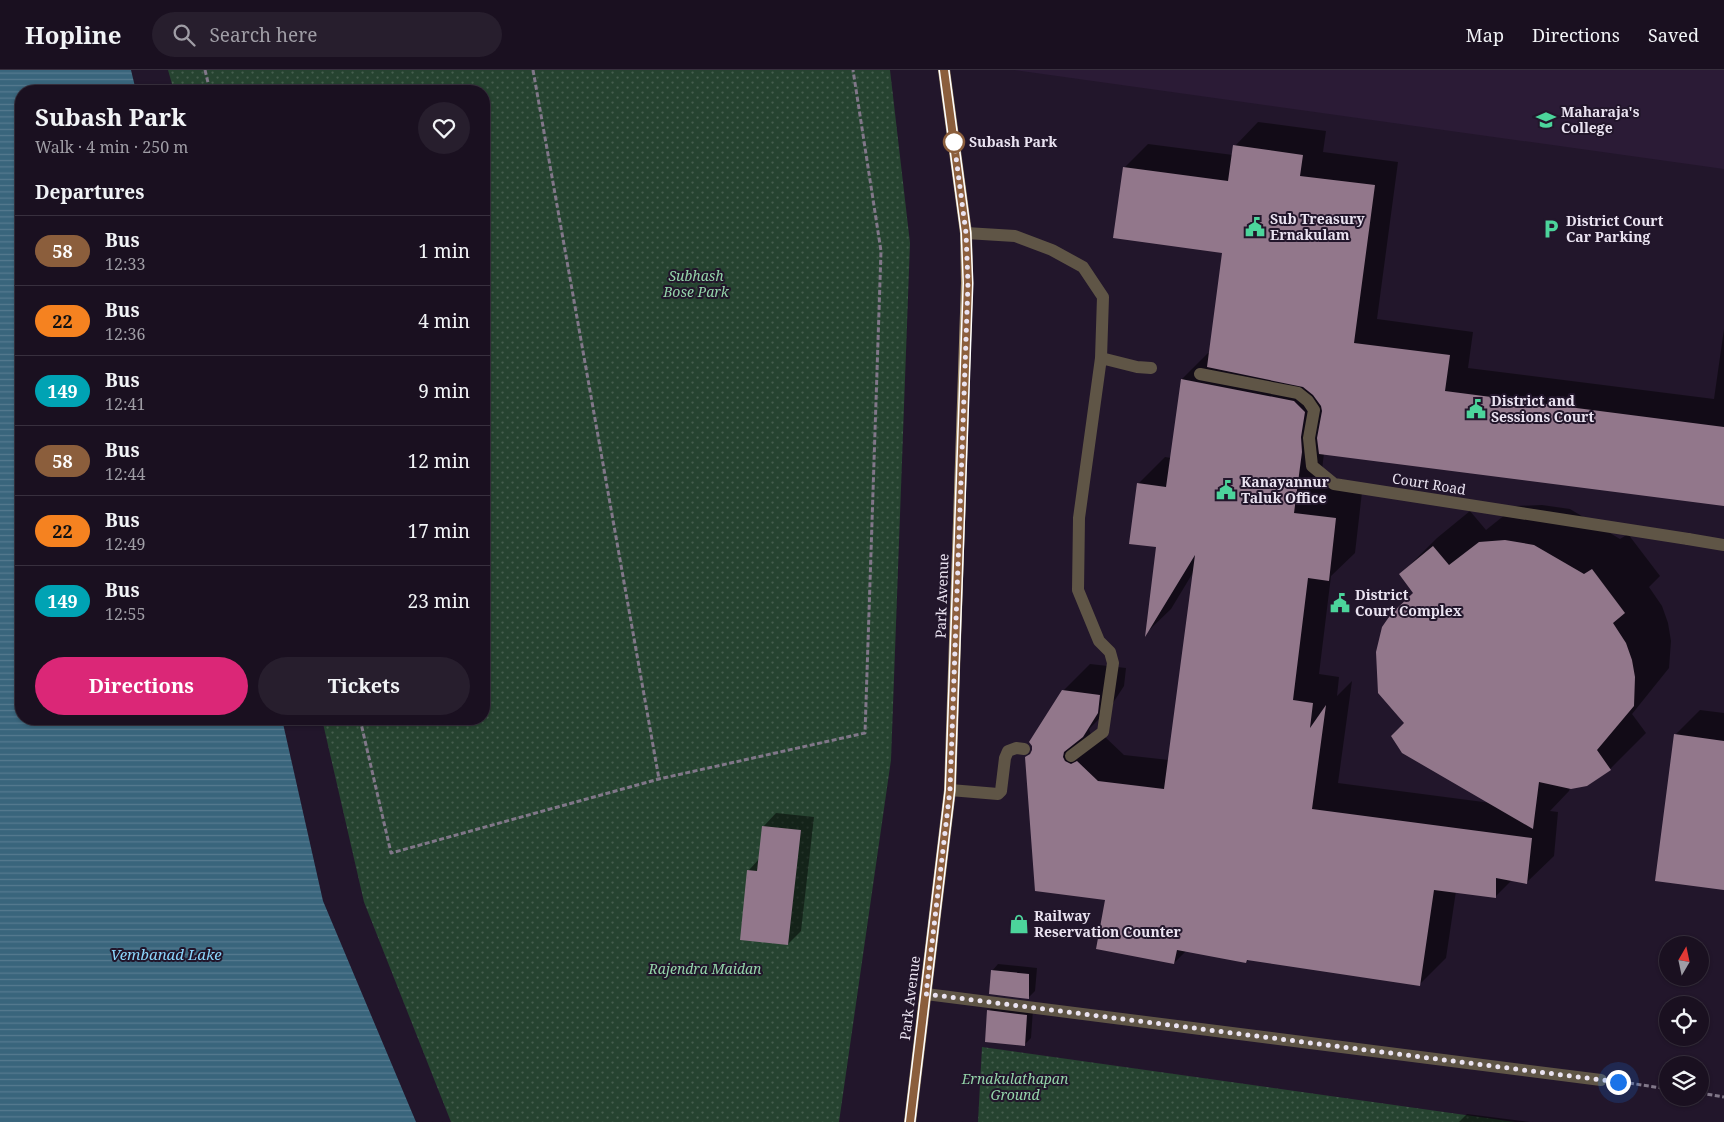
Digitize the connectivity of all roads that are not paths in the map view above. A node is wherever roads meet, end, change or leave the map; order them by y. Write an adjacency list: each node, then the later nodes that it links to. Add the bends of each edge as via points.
1 (944, 70): 2 (main road, Park Avenue)
2 (966, 233): 3 (street, via 1016,236 1083,267 1103,297); 9 (main road, Park Avenue, via 968,283)
3 (1101, 358): 4 (street); 8 (street, via 1079,518 1078,590 1099,641 1110,652 1114,663 1103,732)
4 (1151, 368)
5 (1200, 374): 6 (street, Court Road, via 1298,393 1314,410 1309,438 1312,466 1334,484)
6 (1724, 545)
7 (1024, 749): 9 (street, via 1008,751 998,794)
8 (1071, 756)
9 (950, 790): 10 (main road, Park Avenue)
10 (926, 994): 11 (street); 12 (main road, Park Avenue)
11 (1601, 1080)
12 (910, 1122)

